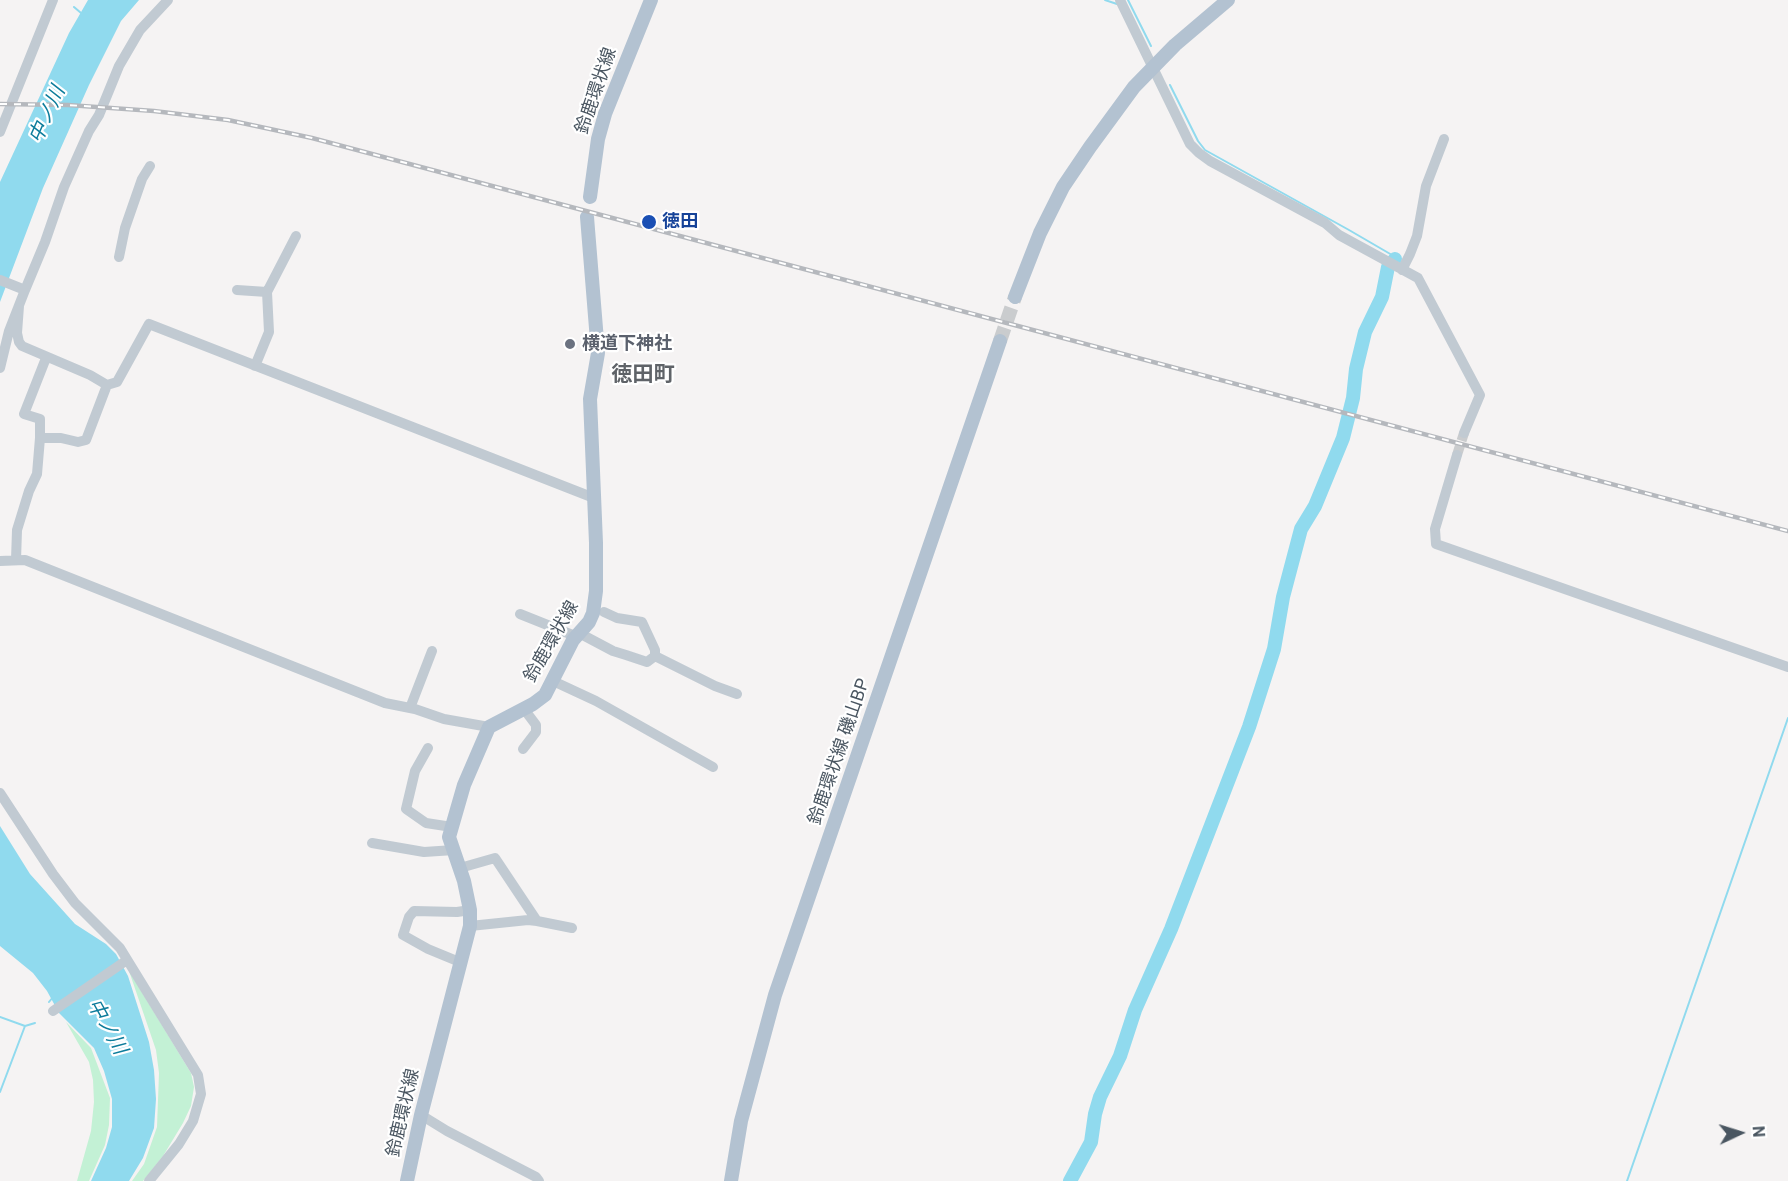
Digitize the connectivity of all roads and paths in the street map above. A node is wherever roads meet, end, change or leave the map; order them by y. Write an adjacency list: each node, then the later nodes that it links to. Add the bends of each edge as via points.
1 (53, 0): 7 (street)
2 (168, 0): 16 (street, via 141,30 119,66)
3 (651, 0): 10 (main road, 鈴鹿環状線, via 607,107)
4 (1120, 0): 6 (street)
5 (1228, 0): 6 (main road)
6 (1153, 67): 14 (street, via 1190,144 1203,157); 19 (main road, via 1134,87 1064,187 1040,233)
7 (0, 132)
8 (1444, 139): 14 (street, via 1426,186 1410,254)
9 (150, 166): 13 (street, via 124,228)
10 (590, 197)
11 (587, 217): 29 (main road, 鈴鹿環状線, via 598,353 590,399)
12 (296, 236): 18 (street)
13 (119, 257)
14 (1400, 269): 26 (street, via 1418,278 1480,395)
15 (0, 280): 16 (street)
16 (23, 289): 20 (street)
17 (237, 290): 18 (street)
18 (267, 292): 23 (street, via 269,332)
19 (1015, 297)
20 (19, 306): 22 (street, via 19,342); 24 (street)
21 (1000, 341): 62 (main road, 鈴鹿環状線 磯山BP, via 775,994 741,1121)
22 (46, 358): 25 (street); 27 (street, via 24,414 40,419)
23 (255, 366): 25 (street, via 149,324 117,382); 29 (street)
24 (0, 368)
25 (107, 385): 27 (street, via 86,440)
26 (1464, 433)
27 (40, 438): 30 (street, via 38,474 17,530)
28 (1457, 455): 37 (street, via 1435,529 1436,544)
29 (594, 498): 34 (main road, 鈴鹿環状線, via 596,591 593,613)
30 (16, 560): 31 (street); 40 (street, via 25,560 385,703)
31 (0, 561)
32 (604, 612): 36 (street, via 642,622)
33 (520, 614): 34 (street)
34 (577, 634): 36 (street, via 648,662); 38 (main road, 鈴鹿環状線)
35 (432, 651): 40 (street)
36 (655, 656): 39 (street)
37 (1788, 667)
38 (553, 681): 41 (main road, 鈴鹿環状線, via 545,695); 45 (street, via 596,700)
39 (737, 694)
40 (410, 708): 42 (street, via 444,720)
41 (524, 709): 42 (main road, 鈴鹿環状線); 44 (street, via 536,725 536,732)
42 (489, 727): 47 (main road, 鈴鹿環状線, via 464,785)
43 (428, 748): 47 (street, via 415,771 406,809 426,823)
44 (523, 749)
45 (713, 767)
46 (0, 794): 55 (street, via 75,903 111,938)
47 (452, 827): 49 (main road, 鈴鹿環状線, via 449,837)
48 (372, 843): 49 (street, via 424,852)
49 (454, 850): 50 (main road, 鈴鹿環状線)
50 (460, 868): 51 (main road, 鈴鹿環状線); 52 (street, via 495,858)
51 (470, 910): 53 (main road, 鈴鹿環状線); 56 (street, via 414,911 403,935)
52 (537, 921): 53 (street); 54 (street)
53 (470, 927): 56 (main road, 鈴鹿環状線)
54 (572, 928)
55 (127, 960): 57 (street); 59 (street, via 192,1063 201,1085 193,1121)
56 (462, 963): 58 (main road, 鈴鹿環状線)
57 (53, 1011)
58 (422, 1115): 60 (main road, 鈴鹿環状線); 61 (street)
59 (149, 1181)
60 (407, 1181)
61 (539, 1181)
62 (731, 1181)

